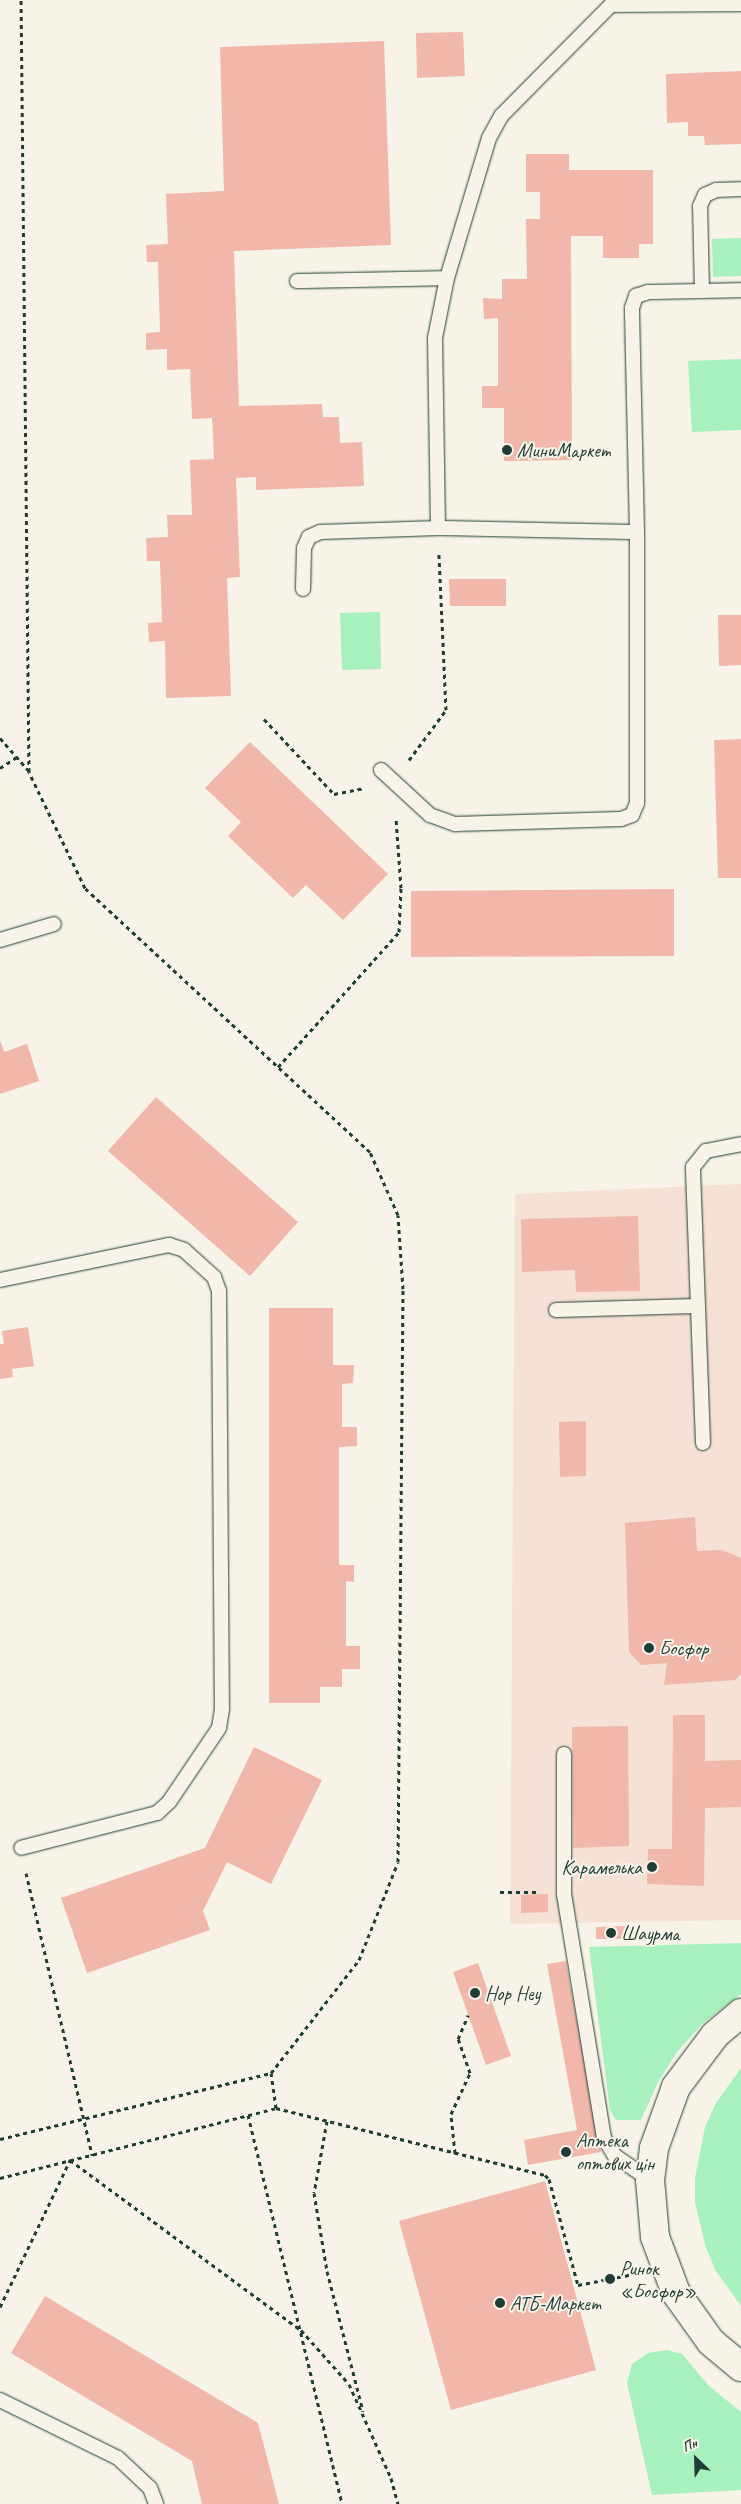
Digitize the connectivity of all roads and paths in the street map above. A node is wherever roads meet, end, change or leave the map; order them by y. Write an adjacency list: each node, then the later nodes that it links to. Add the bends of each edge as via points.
1 (21, 0): 19 (path)
2 (611, 2): 3 (lane); 5 (lane, via 502,115 489,138)
3 (741, 4)
4 (741, 189): 8 (lane, via 716,190 705,195 700,206)
5 (447, 278): 6 (lane); 9 (lane, via 434,353)
6 (297, 281)
7 (741, 290): 8 (lane)
8 (702, 291): 10 (lane, via 648,292 636,296 632,308)
9 (438, 528): 10 (lane); 11 (lane, via 320,532 308,537 304,548)
10 (637, 532): 20 (lane, via 637,803 632,815 621,819 455,824 430,816)
11 (302, 589)
12 (445, 673): 13 (path)
13 (445, 679)
14 (264, 719): 20 (path, via 334,794)
15 (0, 738): 16 (path)
16 (17, 757): 17 (path); 19 (path)
17 (0, 768)
18 (381, 770): 20 (lane)
19 (29, 772): 34 (path, via 85,888 370,1152 398,1215 403,1299 398,1862 359,1960)
20 (394, 782)
21 (54, 924): 22 (lane)
22 (0, 940)
23 (741, 1144): 25 (lane, via 706,1151 694,1167)
24 (0, 1280): 29 (lane, via 169,1245 184,1250 214,1277 219,1291 222,1710 219,1728 169,1802 157,1813)
25 (697, 1306): 26 (lane); 27 (lane)
26 (556, 1310)
27 (703, 1443)
28 (564, 1754): 44 (lane, via 564,1894 604,2138 615,2156)
29 (21, 1848): 37 (path)
30 (500, 1892): 31 (path)
31 (511, 1892)
32 (741, 2013): 44 (street, via 715,2035 676,2087 654,2148)
33 (468, 2015): 40 (path, via 458,2039 470,2073 450,2114)
34 (271, 2073): 35 (path); 37 (path)
35 (276, 2108): 36 (path); 38 (path)
36 (248, 2115): 41 (path); 47 (path)
37 (83, 2119): 39 (path); 41 (path)
38 (327, 2121): 40 (path); 50 (path, via 314,2193 329,2280)
39 (0, 2139)
40 (455, 2154): 45 (path, via 544,2175 549,2179 578,2285)
41 (92, 2155): 42 (path)
42 (70, 2160): 43 (path); 46 (path); 47 (path)
43 (0, 2178)
44 (650, 2180): 45 (street, via 654,2228)
45 (663, 2266): 48 (street, via 692,2319 711,2342)
46 (0, 2306)
47 (301, 2330): 50 (path, via 350,2384); 52 (path)
48 (741, 2367)
49 (0, 2400): 51 (lane, via 118,2458 150,2488)
50 (366, 2422): 53 (path, via 391,2478)
51 (156, 2504)
52 (342, 2504)
53 (398, 2504)

